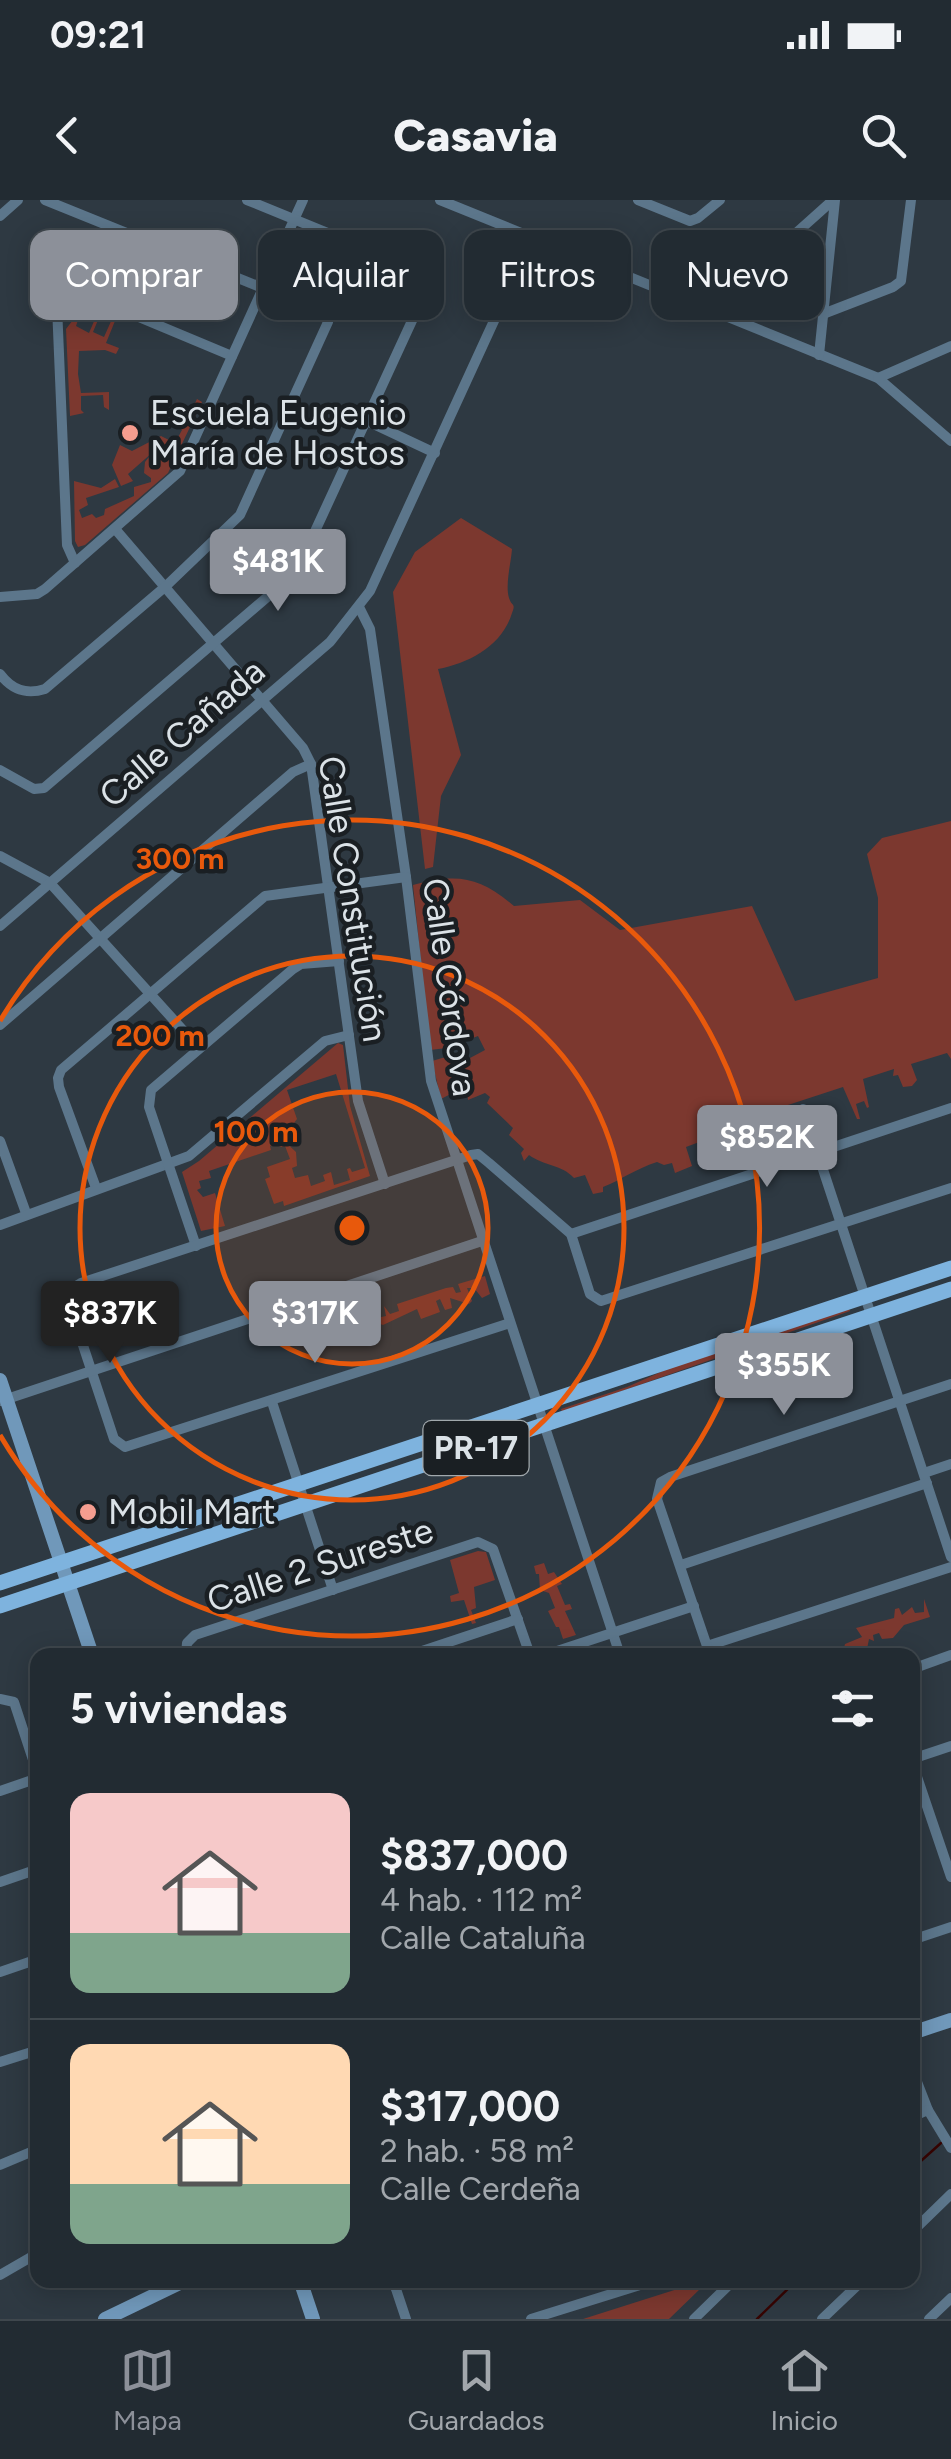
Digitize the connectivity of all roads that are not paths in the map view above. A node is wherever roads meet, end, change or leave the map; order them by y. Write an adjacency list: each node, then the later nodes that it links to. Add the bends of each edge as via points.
1 (18, 200): 10 (street)
2 (45, 200): 15 (street)
3 (247, 200): 11 (street)
4 (303, 200): 11 (street)
5 (440, 200): 13 (street)
6 (638, 200): 7 (street, via 690,220)
7 (720, 200)
8 (834, 200): 14 (street); 17 (street)
9 (911, 200): 18 (street, via 901,280)
10 (0, 216)
11 (294, 219): 12 (street); 27 (street, via 423,272 428,286)
12 (289, 230)
13 (513, 230)
14 (800, 230)
15 (258, 286)
16 (258, 301): 25 (street)
17 (824, 304)
18 (824, 314)
19 (327, 320): 32 (street, via 240,516)
20 (495, 320): 29 (street, Calle Cañada)
21 (731, 320): 24 (street)
22 (822, 320): 24 (street)
23 (951, 346): 26 (street)
24 (818, 355): 26 (street)
25 (232, 356): 30 (street, via 180,471); 31 (street, via 74,290 59,295 67,545)
26 (878, 378): 28 (street)
27 (368, 421): 29 (street); 35 (street, via 306,553)
28 (951, 441)
29 (435, 453): 34 (street, Calle Cañada)
30 (116, 530): 31 (street); 32 (street, Calle Constitución)
31 (75, 563): 33 (street, via 37,594)
32 (166, 586): 35 (street, Calle Constitución); 36 (street, via 45,689 24,692)
33 (0, 597)
34 (359, 607): 37 (street, Calle Cañada); 41 (street, Calle Córdova, via 370,628)
35 (214, 644): 37 (street, Calle Constitución); 39 (street, via 44,788)
36 (3, 678)
37 (262, 701): 38 (street, Calle Constitución); 42 (street, Calle Cañada)
38 (311, 764): 43 (street, Calle Constitución); 45 (street, via 293,772)
39 (0, 770)
40 (0, 856): 42 (street)
41 (406, 877): 43 (street); 55 (street, Calle Córdova, via 431,1081)
42 (50, 882): 44 (street, Calle Cañada); 45 (street)
43 (329, 886): 46 (street, Calle Constitución); 47 (street, via 261,898)
44 (0, 926)
45 (101, 938): 47 (street); 48 (street)
46 (339, 961): 49 (street, Calle Constitución); 50 (street, via 301,964)
47 (150, 994): 50 (street); 58 (street, via 58,1078)
48 (0, 1025)
49 (349, 1035): 56 (street, via 325,1041 189,1156); 57 (street, Calle Constitución, via 361,1114)
50 (199, 1048): 56 (street, via 148,1098)
51 (951, 1108): 54 (street)
52 (803, 1109): 54 (street)
53 (0, 1141): 60 (street)
54 (817, 1153): 61 (street); 63 (street)
55 (455, 1160): 57 (street); 63 (street, via 478,1154); 64 (street)
56 (170, 1163): 58 (street); 65 (street)
57 (385, 1184): 65 (street)
58 (96, 1188): 60 (street)
59 (951, 1188): 61 (street)
60 (26, 1213): 62 (street)
61 (841, 1224): 63 (street, via 606,1301 590,1294); 68 (street)
62 (0, 1225)
63 (571, 1234)
64 (482, 1241): 70 (street); 71 (street)
65 (196, 1246): 71 (street, via 73,1288 69,1307)
66 (951, 1268): 68 (main road, PR-17)
67 (951, 1289): 69 (main road, PR-17)
68 (865, 1296): 69 (street); 77 (main road, PR-17)
69 (872, 1316): 75 (street); 78 (main road, PR-17)
70 (510, 1323): 76 (street); 77 (street)
71 (91, 1372): 74 (street); 76 (street, via 118,1445 125,1448)
72 (0, 1380): 74 (main road)
73 (951, 1384): 75 (street)
74 (3, 1400): 84 (main road)
75 (899, 1401): 80 (street); 85 (street, via 661,1482 657,1493)
76 (272, 1402): 81 (street)
77 (537, 1405): 78 (street); 81 (main road, PR-17)
78 (543, 1426): 82 (main road, PR-17); 93 (street)
79 (951, 1464): 80 (street)
80 (926, 1478): 83 (street); 85 (street)
81 (298, 1484): 82 (street); 84 (main road, PR-17)
82 (305, 1505): 87 (main road, PR-17); 89 (street)
83 (951, 1557)
84 (61, 1564): 87 (main road); 88 (main road, PR-17)
85 (680, 1565): 91 (street)
86 (951, 1568): 101 (street)
87 (67, 1583): 90 (main road, PR-17); 94 (main road)
88 (0, 1584)
89 (334, 1590): 92 (street, Calle 2 Sureste, via 484,1542 493,1548); 95 (street, Calle 2 Sureste, via 190,1638)
90 (0, 1606)
91 (694, 1606): 93 (street); 100 (street)
92 (518, 1619): 96 (street); 97 (street)
93 (613, 1633): 98 (street); 99 (street)
94 (90, 1648)
95 (188, 1648)
96 (431, 1648)
97 (528, 1648)
98 (566, 1648)
99 (618, 1648)
100 (707, 1648)
101 (714, 1648)
102 (951, 1656): 103 (street)
103 (920, 1666)
104 (3, 1698): 106 (street, via 16,1706)
105 (951, 1746): 107 (street)
106 (30, 1751)
107 (920, 1758)
108 (30, 1780): 110 (street)
109 (920, 1780): 111 (street)
110 (0, 1791)
111 (945, 1838): 113 (street)
112 (30, 1872): 114 (street)
113 (951, 1877)
114 (0, 1882)
115 (951, 1927): 116 (street)
116 (920, 1937)
117 (30, 1962): 118 (street)
118 (0, 1972)
119 (951, 2020): 120 (main road)
120 (920, 2030)
121 (30, 2053): 122 (street)
122 (0, 2062)
123 (920, 2090): 124 (street)
124 (928, 2110): 125 (street); 126 (street)
125 (920, 2114)
126 (950, 2147)
127 (30, 2151): 128 (street)
128 (0, 2164)
129 (951, 2194): 130 (street)
130 (920, 2224)
131 (30, 2257): 132 (street)
132 (0, 2275)
133 (170, 2288): 142 (main road)
134 (302, 2288): 143 (main road)
135 (395, 2288): 144 (street)
136 (630, 2288): 145 (street)
137 (720, 2288): 140 (street)
138 (726, 2288): 140 (street)
139 (854, 2288): 147 (street)
140 (723, 2291): 146 (street)
141 (951, 2298): 148 (street)
142 (106, 2319)
143 (312, 2319)
144 (406, 2319)
145 (531, 2319)
146 (694, 2319)
147 (822, 2319)
148 (929, 2319)

